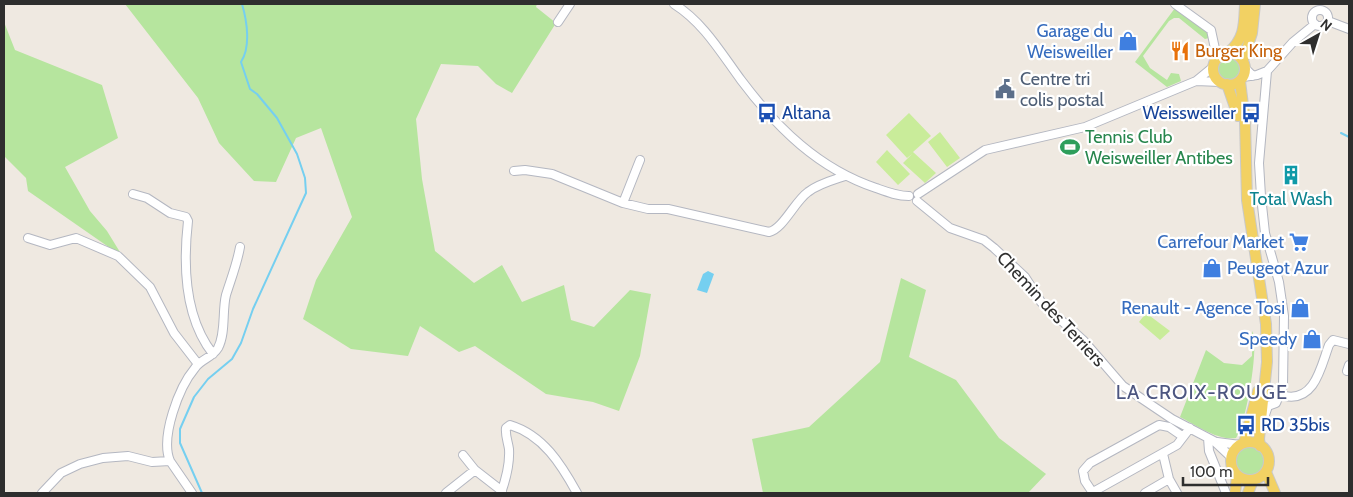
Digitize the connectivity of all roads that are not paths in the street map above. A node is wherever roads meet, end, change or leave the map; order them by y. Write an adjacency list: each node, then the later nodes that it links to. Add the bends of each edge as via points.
1 (570, 4): 9 (street)
2 (674, 4): 19 (street, via 703,27 776,122 822,162)
3 (1175, 4): 12 (street, via 1211,30)
4 (1245, 4): 12 (main road, via 1243,36)
5 (1254, 4): 14 (main road)
6 (1331, 4): 7 (street)
7 (1326, 12): 8 (street); 10 (street, via 1314,12 1312,20)
8 (1328, 20): 10 (street, via 1322,26); 11 (street)
9 (558, 22)
10 (1315, 24): 13 (street, via 1293,42)
11 (1349, 29)
12 (1221, 58): 14 (main road, via 1239,56); 15 (street); 16 (main road, via 1214,75)
13 (1267, 71): 14 (street); 28 (street, via 1259,171 1265,233 1284,307)
14 (1245, 72): 16 (main road); 29 (main road, via 1247,200 1266,324 1267,362)
15 (1196, 81): 16 (street); 21 (street, via 1086,127 992,148)
16 (1223, 83): 33 (main road, via 1238,110 1242,204 1261,329 1258,392 1249,431)
17 (640, 160): 22 (street)
18 (514, 171): 22 (street, via 552,174)
19 (845, 176): 21 (street, Chemin des Terriers, via 909,196 911,202); 22 (street, via 808,192 778,228 769,232)
20 (133, 194): 26 (street, via 147,198 170,212 183,214 188,221 184,267 187,285 198,330)
21 (918, 198): 30 (street, Chemin des Terriers, via 950,228 984,240 994,248 1018,269 1041,302 1084,341 1115,378)
22 (622, 203)
23 (28, 238): 27 (street, via 50,245 76,238 118,256 150,288 174,333)
24 (240, 248): 26 (street, via 232,284 226,295 218,346)
25 (1349, 344): 28 (street, via 1333,340 1313,386 1303,395)
26 (213, 354): 27 (street)
27 (198, 364): 38 (street, via 182,391 168,432 166,445)
28 (1284, 393): 29 (street, via 1276,403 1268,406)
29 (1261, 423): 34 (main road)
30 (1190, 428): 31 (street); 32 (street, Chemin des Terriers)
31 (1182, 436): 35 (street, via 1177,445); 48 (street, via 1169,427 1158,425 1090,463 1084,470 1085,481)
32 (1211, 439): 33 (street, Chemin des Terriers); 37 (street, Chemin des Terriers); 51 (street, via 1209,451)
33 (1242, 444): 34 (main road, via 1252,442); 37 (main road)
34 (1260, 446): 41 (main road, via 1269,460)
35 (1163, 454): 42 (street); 48 (street)
36 (463, 455): 39 (street)
37 (1231, 457): 40 (main road)
38 (170, 460): 44 (street, via 152,462 128,456 103,458 61,473); 45 (street)
39 (475, 470): 43 (street); 46 (street)
40 (1238, 476): 41 (main road); 52 (main road)
41 (1259, 477): 53 (main road); 54 (main road); 55 (main road)
42 (1170, 479): 49 (street); 50 (street)
43 (501, 492): 47 (street, via 509,464 506,428 510,425 543,443)
44 (42, 493)
45 (192, 493)
46 (446, 493)
47 (577, 493)
48 (1093, 493)
49 (1145, 493)
50 (1177, 493)
51 (1226, 493)
52 (1235, 493)
53 (1248, 493)
54 (1268, 493)
55 (1275, 493)

